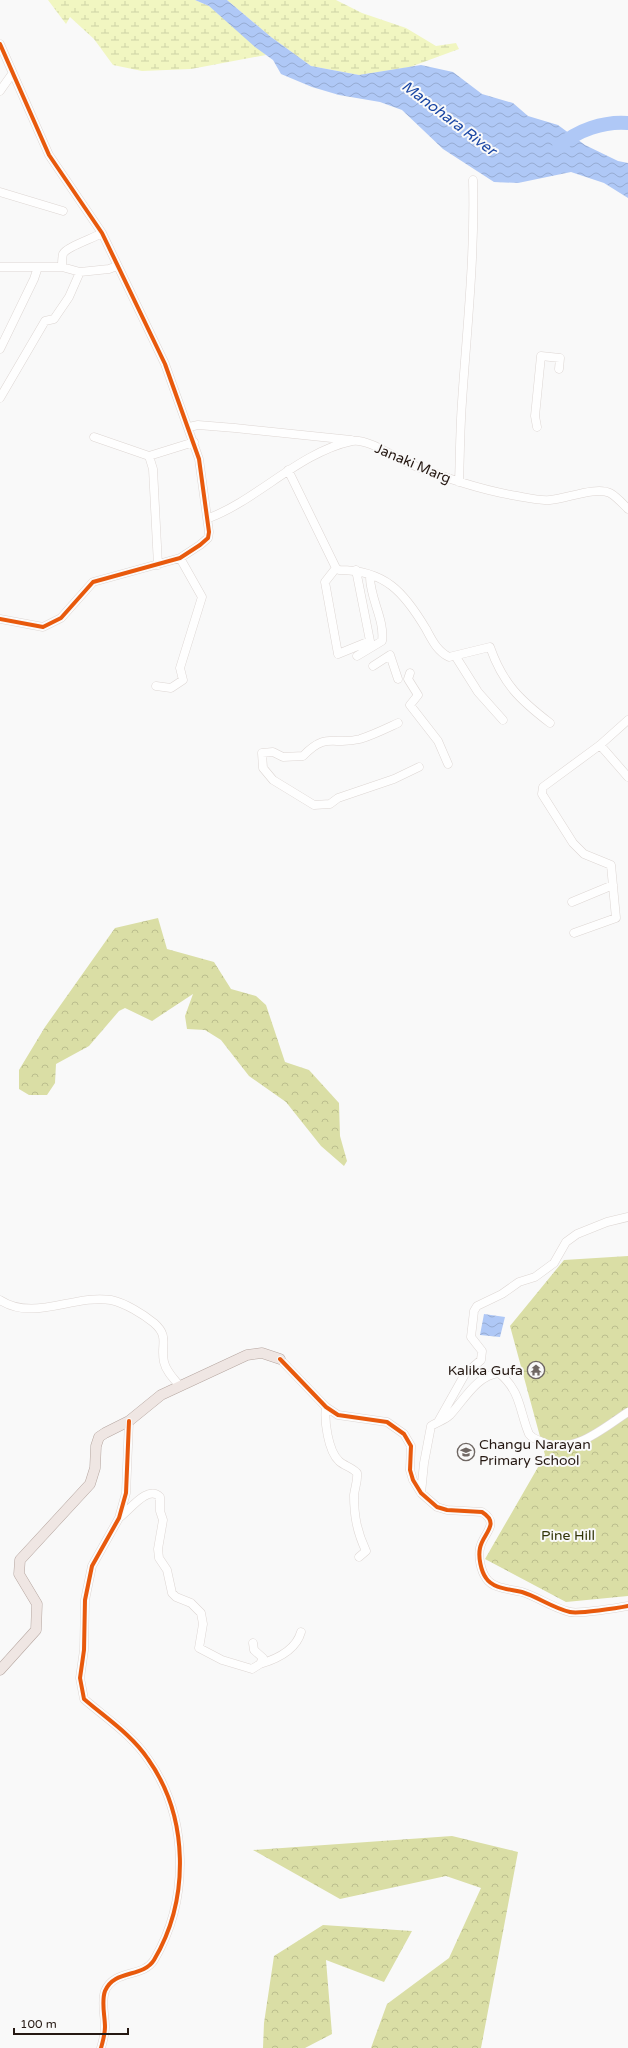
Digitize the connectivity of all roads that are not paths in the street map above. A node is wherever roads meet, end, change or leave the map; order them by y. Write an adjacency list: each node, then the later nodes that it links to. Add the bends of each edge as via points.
1 (0, 44): 2 (street)
2 (12, 74): 3 (street); 7 (street, via 49,155)
3 (0, 91)
4 (473, 180): 23 (street, via 474,233)
5 (0, 192): 6 (street)
6 (63, 211)
7 (102, 233): 8 (street); 11 (street, via 68,248 63,254)
8 (117, 266): 12 (street, via 109,270); 16 (street, via 165,364)
9 (0, 267): 10 (street)
10 (38, 267): 11 (street); 13 (street)
11 (62, 267): 12 (street)
12 (80, 272): 15 (street, via 70,297 54,319 45,322)
13 (0, 349)
14 (559, 369): 17 (street, via 560,358 542,356 535,416)
15 (0, 398)
16 (189, 427): 19 (street, Janaki Marg, via 198,425 235,428); 20 (street)
17 (537, 427)
18 (94, 437): 21 (street)
19 (354, 441): 22 (street, via 327,450); 23 (street, Janaki Marg, via 364,442 409,464)
20 (194, 442): 21 (street); 25 (street)
21 (149, 456): 27 (street)
22 (288, 470): 25 (street); 28 (street)
23 (459, 482): 24 (street, Janaki Marg, via 531,499 550,500 575,494 609,493)
24 (628, 509)
25 (208, 518): 26 (street, via 208,538)
26 (180, 558): 27 (street); 37 (street, via 202,597 180,668 183,680 171,688)
27 (158, 565): 31 (street, via 93,582 61,618 43,627)
28 (336, 568): 29 (street); 29 (street, via 325,582 338,654 370,641)
29 (356, 570): 30 (street)
30 (370, 575): 32 (street, via 382,642); 33 (street, via 387,581 410,603 438,649 449,657)
31 (0, 619)
32 (357, 656)
33 (456, 656): 38 (street, via 478,692); 41 (street, via 490,647 499,671 512,690)
34 (372, 666): 36 (street, via 390,655)
35 (410, 673): 43 (street, via 408,679 418,695 410,705 412,710 438,741)
36 (398, 679)
37 (156, 686)
38 (503, 720)
39 (628, 720): 42 (street)
40 (398, 723): 44 (street, via 358,740 326,740 312,746 303,756 283,757 273,752 262,753 261,761 273,780 314,805 330,804 338,798)
41 (550, 723)
42 (600, 745): 45 (street); 46 (street, via 543,787 542,794 573,843 584,854 611,865)
43 (448, 764)
44 (419, 767)
45 (628, 777)
46 (613, 884): 47 (street); 48 (street, via 616,918)
47 (572, 902)
48 (574, 933)
49 (628, 1217): 56 (street, via 577,1234 566,1242 554,1264 535,1277 519,1282 477,1306 471,1337 482,1351 481,1360 465,1374)
50 (0, 1300): 52 (street, via 6,1304 35,1309 90,1300 112,1300 124,1305 153,1322 163,1333 164,1361)
51 (280, 1359): 52 (main road, via 262,1354 247,1355); 53 (street)
52 (179, 1385): 55 (main road, via 161,1394)
53 (326, 1407): 57 (street, via 338,1415 387,1422 404,1434 411,1446 412,1480); 59 (street, via 326,1424 332,1450 339,1460 357,1473 354,1517 357,1532 366,1551)
54 (628, 1412): 56 (street, via 584,1440 563,1446 549,1445 532,1438 524,1423 518,1396 510,1382 499,1373 491,1374 472,1388 449,1416)
55 (129, 1421): 58 (street, via 126,1493); 64 (main road, via 99,1437 96,1446 96,1468 90,1484 20,1560 19,1574 37,1604 36,1630)
56 (438, 1422): 57 (street, via 431,1426)
57 (421, 1493): 60 (street, via 437,1507 482,1512 486,1515 491,1527 480,1548 481,1567 486,1578 494,1585 523,1593 571,1612)
58 (120, 1518): 63 (street, via 139,1499 153,1493 158,1494 163,1520 159,1558 167,1570 172,1593 191,1603 201,1613 203,1624 199,1648 222,1660 246,1668 252,1669); 65 (street, via 92,1566 85,1600 84,1650 80,1678 84,1699 132,1739 162,1780 179,1839 179,1874 168,1933 153,1962 146,1969 122,1975 105,1991)
59 (359, 1557)
60 (628, 1606)
61 (301, 1632): 63 (street, via 299,1638 276,1660)
62 (253, 1643): 63 (street, via 254,1650 263,1658)
63 (260, 1664)
64 (0, 1670)
65 (102, 2048)

